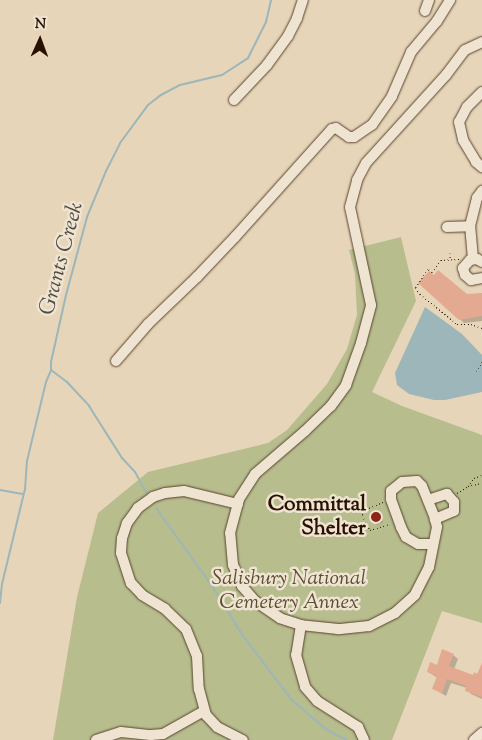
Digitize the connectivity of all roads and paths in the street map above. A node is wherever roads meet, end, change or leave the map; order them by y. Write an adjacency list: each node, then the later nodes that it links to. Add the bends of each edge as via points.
1 (303, 0): 7 (lane, via 288,36 267,65)
2 (429, 0): 4 (lane)
3 (450, 0): 17 (lane, via 411,52 392,96 372,125 354,137 332,129 236,237 148,324)
4 (426, 11)
5 (482, 42): 26 (lane, via 465,50 446,76 366,162 350,207 371,305 346,386 331,406 255,474)
6 (482, 92): 8 (lane, via 467,107 459,122 464,140)
7 (234, 100)
8 (482, 167)
9 (482, 191): 10 (lane)
10 (470, 226): 11 (lane); 14 (lane)
11 (447, 227)
12 (450, 252): 13 (path)
13 (450, 260): 14 (path); 16 (path, via 441,260 432,272 428,269 415,288 457,324)
14 (474, 261): 15 (lane, via 463,268 468,278 474,281)
15 (482, 278)
16 (482, 328)
17 (116, 361)
18 (482, 362): 19 (path)
19 (476, 372)
20 (482, 475): 22 (path, via 474,478)
21 (482, 482): 22 (path)
22 (468, 486): 23 (path)
23 (452, 497): 25 (lane, via 443,494); 27 (lane, via 454,512)
24 (391, 500): 25 (lane, via 395,486 417,481); 28 (lane); 28 (path, via 364,510 362,514 370,530)
25 (428, 500): 27 (lane)
26 (238, 504): 30 (lane, via 230,533 233,565 242,586 280,618); 31 (lane, via 184,491 165,493 138,508 127,523 122,538 121,553 131,583 142,595 179,620 192,642 197,656)
27 (435, 519): 29 (lane)
28 (398, 521): 29 (lane, via 406,537 418,544)
29 (433, 544): 30 (lane, via 429,568 415,595 395,612 369,626 338,629)
30 (301, 625): 35 (lane, via 296,655 305,687 317,701 358,727)
31 (204, 711): 33 (lane, via 163,734 121,732); 34 (lane, via 217,726)
32 (482, 733): 36 (lane)
33 (96, 740)
34 (243, 740)
35 (364, 740)
36 (474, 740)

